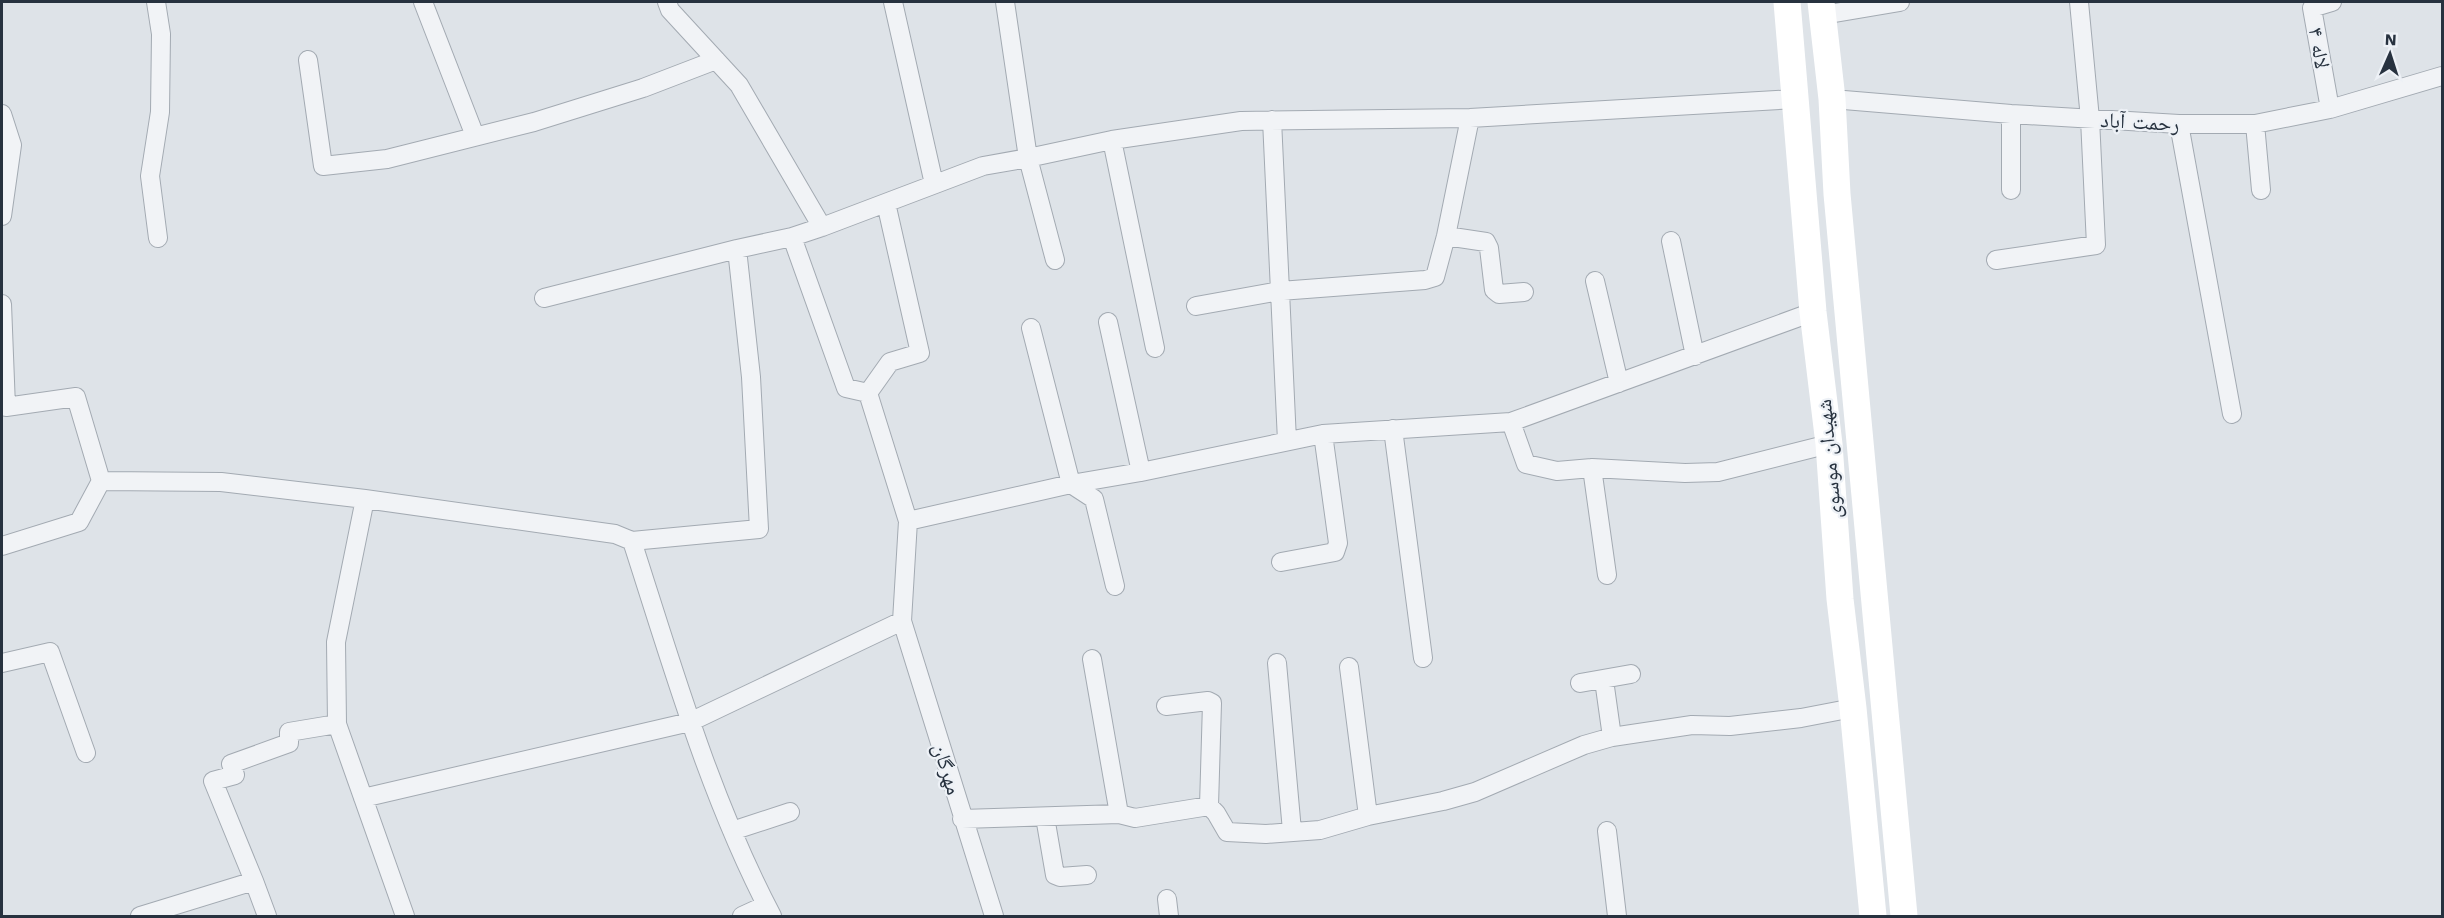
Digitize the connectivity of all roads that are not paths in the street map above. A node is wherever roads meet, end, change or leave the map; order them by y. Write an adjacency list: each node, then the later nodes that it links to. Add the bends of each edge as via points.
1 (156, 2): 37 (street, via 161,34 160,112 150,176)
2 (423, 2): 25 (street)
3 (667, 2): 13 (street)
4 (893, 2): 29 (street)
5 (1005, 2): 27 (street)
6 (1786, 2): 15 (street, شهیدان موسوی)
7 (1900, 2): 10 (street)
8 (2079, 2): 21 (street)
9 (2332, 2): 17 (street, لاله ۴, via 2312,8)
10 (1878, 3): 11 (street)
11 (1822, 8): 16 (street, شهیدان موسوی)
12 (308, 60): 25 (street, via 323,166 387,159)
13 (716, 60): 25 (street, via 556,116); 34 (street, via 739,85)
14 (2442, 76): 17 (street, رحمت آباد)
15 (1795, 99): 20 (street); 48 (street, شهیدان موسوی)
16 (1832, 99): 19 (street, رحمت آباد); 107 (street, شهیدان موسوی, via 1837,194)
17 (2330, 109): 24 (street, رحمت آباد)
18 (2, 114): 28 (street, via 12,145)
19 (2011, 114): 21 (street, رحمت آباد); 30 (street)
20 (1470, 118): 22 (street); 35 (street)
21 (2090, 119): 23 (street, رحمت آباد); 41 (street, via 2096,245)
22 (1272, 120): 26 (street); 43 (street)
23 (2179, 124): 24 (street, رحمت آباد); 55 (street)
24 (2255, 124): 31 (street)
25 (475, 135)
26 (1113, 140): 27 (street); 51 (street)
27 (1028, 158): 29 (street, via 983,166); 40 (street)
28 (5, 171): 33 (street)
29 (934, 184): 32 (street)
30 (2011, 190)
31 (2261, 190)
32 (886, 203): 34 (street); 54 (street, via 920,354 890,362)
33 (2, 216)
34 (822, 227): 36 (street)
35 (1446, 236): 43 (street, via 1435,277); 44 (street, via 1486,242 1494,290 1499,294)
36 (792, 237): 39 (street); 54 (street, via 846,388)
37 (158, 238)
38 (1671, 241): 52 (street)
39 (737, 249): 45 (street); 67 (street, via 751,377 759,529)
40 (1055, 260)
41 (1996, 260)
42 (1595, 281): 53 (street)
43 (1280, 291): 47 (street); 59 (street)
44 (1524, 292)
45 (544, 298)
46 (2, 304): 63 (street, via 6,407 76,397)
47 (1196, 306)
48 (1814, 312): 52 (street); 60 (street, شهیدان موسوی)
49 (1108, 322): 62 (street)
50 (1031, 328): 64 (street)
51 (1155, 348)
52 (1695, 356): 53 (street)
53 (1619, 383): 56 (street)
54 (868, 393): 66 (street)
55 (2232, 414)
56 (1511, 422): 57 (street); 61 (street, via 1526,464 1557,471)
57 (1393, 429): 58 (street); 73 (street)
58 (1323, 434): 59 (street); 69 (street, via 1338,543 1335,552)
59 (1287, 441): 62 (street)
60 (1829, 444): 61 (street, via 1718,472); 82 (street, شهیدان موسوی, via 1840,599)
61 (1592, 468): 70 (street)
62 (1141, 472): 64 (street)
63 (101, 481): 65 (street, via 221,482); 68 (street, via 79,522)
64 (1071, 483): 66 (street); 71 (street, via 1094,499)
65 (365, 499): 67 (street, via 615,534); 84 (street, via 336,642)
66 (908, 521): 72 (street)
67 (632, 541): 83 (street)
68 (2, 546)
69 (1281, 562)
70 (1607, 575)
71 (1115, 586)
72 (902, 621): 83 (street); 93 (street, مهرگان)
73 (1423, 658)
74 (1092, 659): 90 (street)
75 (2, 663): 86 (street, via 50,652)
76 (1277, 663): 95 (street)
77 (1349, 667): 91 (street)
78 (1631, 674): 79 (street)
79 (1604, 680): 80 (street); 85 (street)
80 (1580, 682)
81 (1166, 706): 88 (street, via 1212,703)
82 (1853, 708): 85 (street, via 1801,718 1730,726 1692,725); 106 (street, شهیدان موسوی)
83 (690, 722): 87 (street); 94 (street)
84 (338, 724): 87 (street); 98 (street, via 289,732 289,743 231,765 235,774 213,781)
85 (1612, 736): 91 (street, via 1475,792)
86 (86, 753)
87 (363, 798): 102 (street)
88 (1209, 806): 90 (street, via 1136,818); 95 (street, via 1227,832)
89 (790, 812): 94 (street)
90 (1119, 814): 92 (street)
91 (1368, 816): 95 (street, via 1320,830)
92 (1046, 817): 93 (street); 97 (street, via 1054,875)
93 (962, 819): 104 (street, مهرگان)
94 (732, 831): 99 (street)
95 (1292, 831)
96 (1607, 831): 105 (street)
97 (1087, 875)
98 (254, 881): 100 (street); 101 (street)
99 (769, 911): 103 (street)
100 (140, 916)
101 (267, 916)
102 (405, 916)
103 (742, 916)
104 (994, 916)
105 (1617, 916)
106 (1868, 916)
107 (1904, 916)

